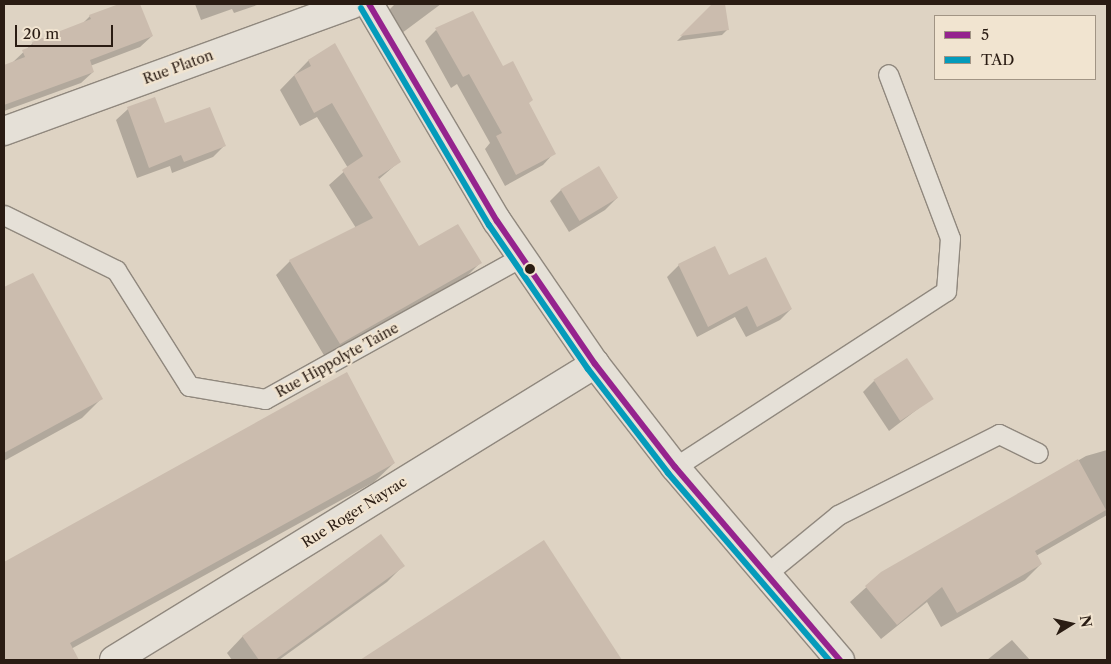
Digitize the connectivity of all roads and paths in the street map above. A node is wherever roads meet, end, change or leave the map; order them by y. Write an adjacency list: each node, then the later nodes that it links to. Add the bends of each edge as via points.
1 (352, 4): 4 (street, Rue Platon)
2 (368, 4): 6 (street)
3 (888, 74): 9 (lane, via 950,238 946,291)
4 (4, 131)
5 (4, 215): 6 (lane, Rue Hippolyte Taine, via 116,270 189,386 265,400)
6 (521, 257): 7 (street)
7 (595, 364): 9 (street); 11 (street, Rue Roger Nayrac)
8 (1038, 453): 10 (lane, via 999,434 838,515)
9 (675, 467): 10 (street)
10 (766, 574): 12 (street)
11 (114, 660)
12 (840, 660)

